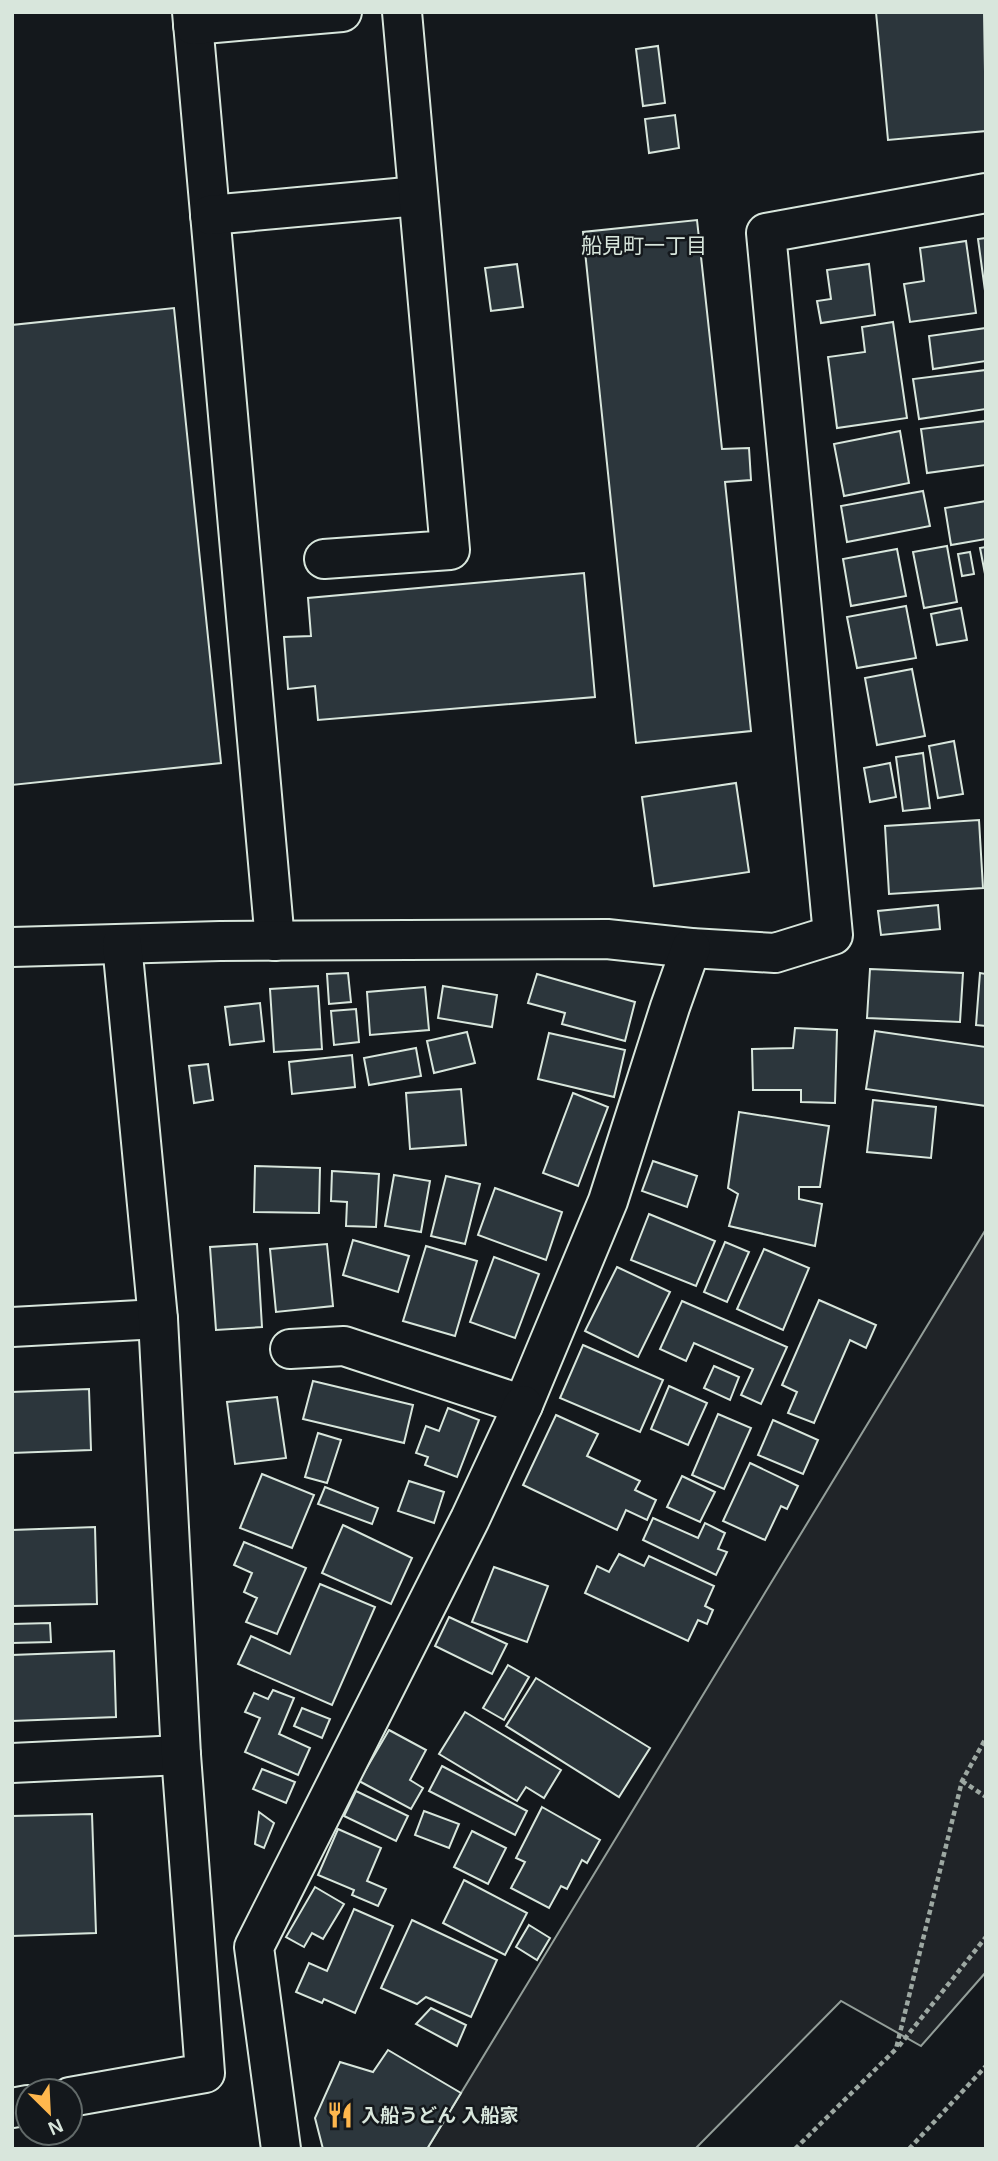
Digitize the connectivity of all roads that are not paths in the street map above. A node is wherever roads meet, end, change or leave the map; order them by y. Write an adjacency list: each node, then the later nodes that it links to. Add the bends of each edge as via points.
1 (342, 12): 3 (street)
2 (402, 12): 5 (street)
3 (192, 19): 6 (street)
4 (986, 193): 11 (street, via 766,233 834,935 775,953)
5 (418, 195): 6 (street); 7 (street, via 450,550)
6 (210, 215): 8 (street)
7 (324, 559)
8 (275, 941): 9 (street); 11 (street, via 607,939)
9 (122, 944): 10 (street); 12 (street)
10 (12, 947)
11 (691, 948): 15 (street, via 608,1201)
12 (158, 1319): 13 (street); 16 (street)
13 (12, 1326)
14 (290, 1349): 15 (street, via 344,1346)
15 (523, 1405): 19 (street, via 254,1947)
16 (181, 1755): 17 (street); 18 (street, via 205,2073)
17 (12, 1763)
18 (84, 2095)
19 (281, 2149)

